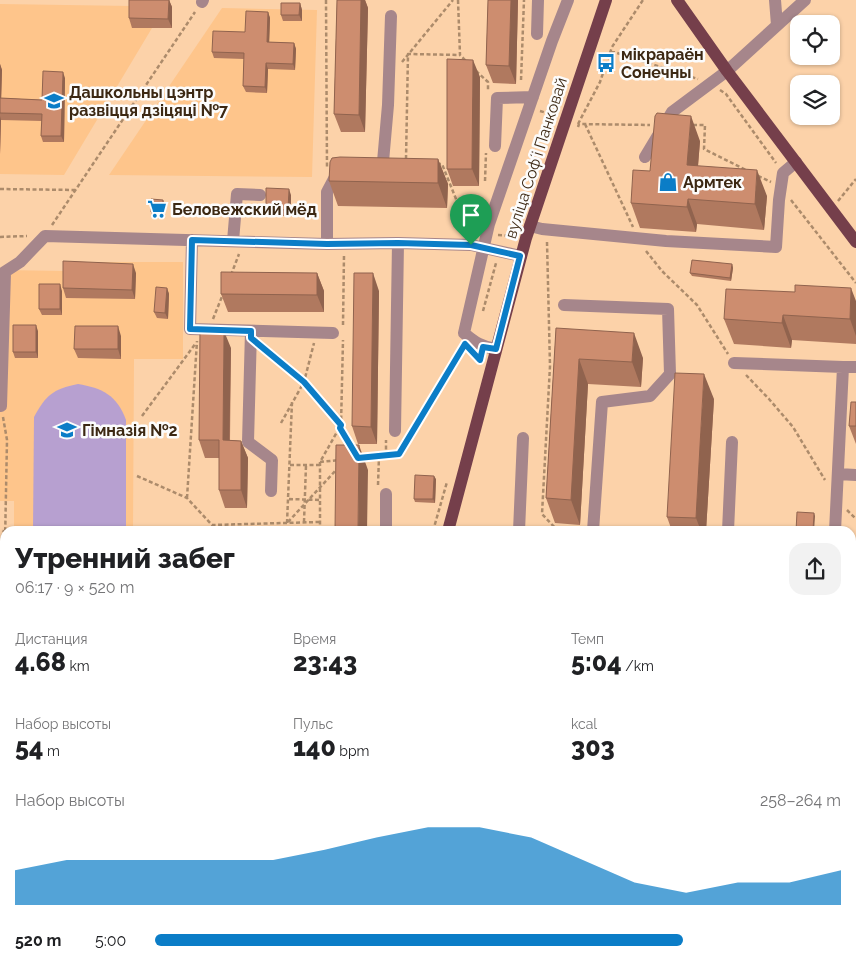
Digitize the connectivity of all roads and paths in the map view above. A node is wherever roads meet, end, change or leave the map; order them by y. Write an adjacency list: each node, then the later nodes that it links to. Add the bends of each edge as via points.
1 (326, 0): 39 (path)
2 (453, 0): 15 (path)
3 (458, 0): 16 (path)
4 (524, 0): 21 (path)
5 (538, 0): 14 (street)
6 (568, 0): 23 (street)
7 (606, 0): 42 (main road, вуліца Софʼі Панковай)
8 (677, 0): 19 (main road)
9 (775, 0): 13 (street)
10 (805, 0): 13 (street)
11 (202, 1): 38 (path)
12 (391, 16): 20 (street)
13 (777, 25): 19 (street)
14 (537, 34)
15 (408, 54): 16 (path); 20 (path); 31 (path)
16 (460, 55): 17 (path)
17 (467, 62)
18 (474, 68): 22 (path)
19 (727, 71): 26 (street, via 672,112); 30 (main road)
20 (389, 78): 34 (street, via 383,173)
21 (520, 80)
22 (488, 82)
23 (533, 97): 28 (street, via 497,98); 53 (street, via 489,224)
24 (579, 124): 25 (path)
25 (585, 124): 26 (path); 46 (path)
26 (664, 125): 29 (street)
27 (688, 125): 36 (path, via 705,126 704,149)
28 (495, 146)
29 (645, 156)
30 (796, 162): 36 (street, via 783,174); 41 (main road)
31 (406, 163)
32 (433, 164): 53 (path, via 442,164 470,234)
33 (355, 173): 39 (street, via 336,175)
34 (374, 173)
35 (856, 179): 41 (path)
36 (781, 187): 46 (street, via 776,247); 58 (path)
37 (0, 189): 38 (path)
38 (76, 190): 44 (path)
39 (327, 192): 52 (street)
40 (260, 195): 48 (street, via 237,194)
41 (831, 210): 50 (main road)
42 (530, 226): 46 (street); 55 (main road, вуліца Софʼі Панковай)
43 (500, 235): 54 (path)
44 (45, 236): 45 (path); 47 (street); 56 (street, via 20,262)
45 (0, 237)
46 (639, 238): 68 (path, via 662,271 697,306)
47 (192, 240): 48 (street); 64 (street, via 190,329)
48 (239, 242): 52 (street); 57 (path)
49 (539, 242): 109 (path, via 547,242 550,366 542,514)
50 (856, 242)
51 (398, 243): 52 (street); 53 (street); 76 (street)
52 (327, 244)
53 (478, 246): 54 (street); 67 (street, via 464,333 483,347)
54 (498, 250): 55 (street); 61 (path)
55 (520, 256): 67 (main road, вуліца Софʼі Панковай)
56 (2, 274): 72 (street)
57 (230, 276)
58 (856, 284)
59 (223, 294): 64 (path)
60 (564, 305): 110 (street, via 668,309 670,374 650,396 602,402)
61 (482, 314)
62 (317, 332): 63 (street); 65 (street); 70 (path)
63 (333, 332)
64 (201, 334): 65 (street); 73 (path); 93 (path)
65 (251, 334): 70 (path); 91 (street, via 248,442 272,460)
66 (465, 344): 80 (path, via 399,454)
67 (496, 349): 107 (main road, вуліца Софʼі Панковай)
68 (734, 363): 69 (street); 97 (path, via 793,427)
69 (850, 367): 87 (street)
70 (304, 382): 71 (path); 75 (path, via 341,425)
71 (292, 402): 74 (path); 83 (path)
72 (1, 406): 103 (path, via 7,440)
73 (142, 416)
74 (281, 423)
75 (340, 428): 79 (path); 82 (path)
76 (395, 432)
77 (523, 438): 108 (street)
78 (732, 442): 111 (street)
79 (353, 451)
80 (358, 458)
81 (346, 460): 82 (path)
82 (320, 464): 84 (path); 90 (path)
83 (290, 465): 84 (path); 94 (path)
84 (306, 465): 95 (path)
85 (339, 467): 90 (path)
86 (449, 474): 106 (path)
87 (838, 474): 88 (street); 97 (street)
88 (856, 475)
89 (137, 476): 93 (path)
90 (320, 488): 96 (path); 98 (path)
91 (271, 491)
92 (386, 494): 105 (street)
93 (187, 498): 102 (path, via 212,524)
94 (288, 499): 95 (path); 102 (path)
95 (304, 499): 96 (path); 99 (path)
96 (309, 499): 98 (path); 99 (path)
97 (837, 499): 112 (street)
98 (319, 500): 101 (path)
99 (304, 505): 100 (path); 102 (path)
100 (304, 522): 101 (path); 102 (path)
101 (319, 522): 104 (path)
102 (288, 523)
103 (5, 526)
104 (319, 526)
105 (386, 526)
106 (434, 526)
107 (449, 526)
108 (518, 526)
109 (553, 526)
110 (593, 526)
111 (728, 526)
112 (835, 526)

